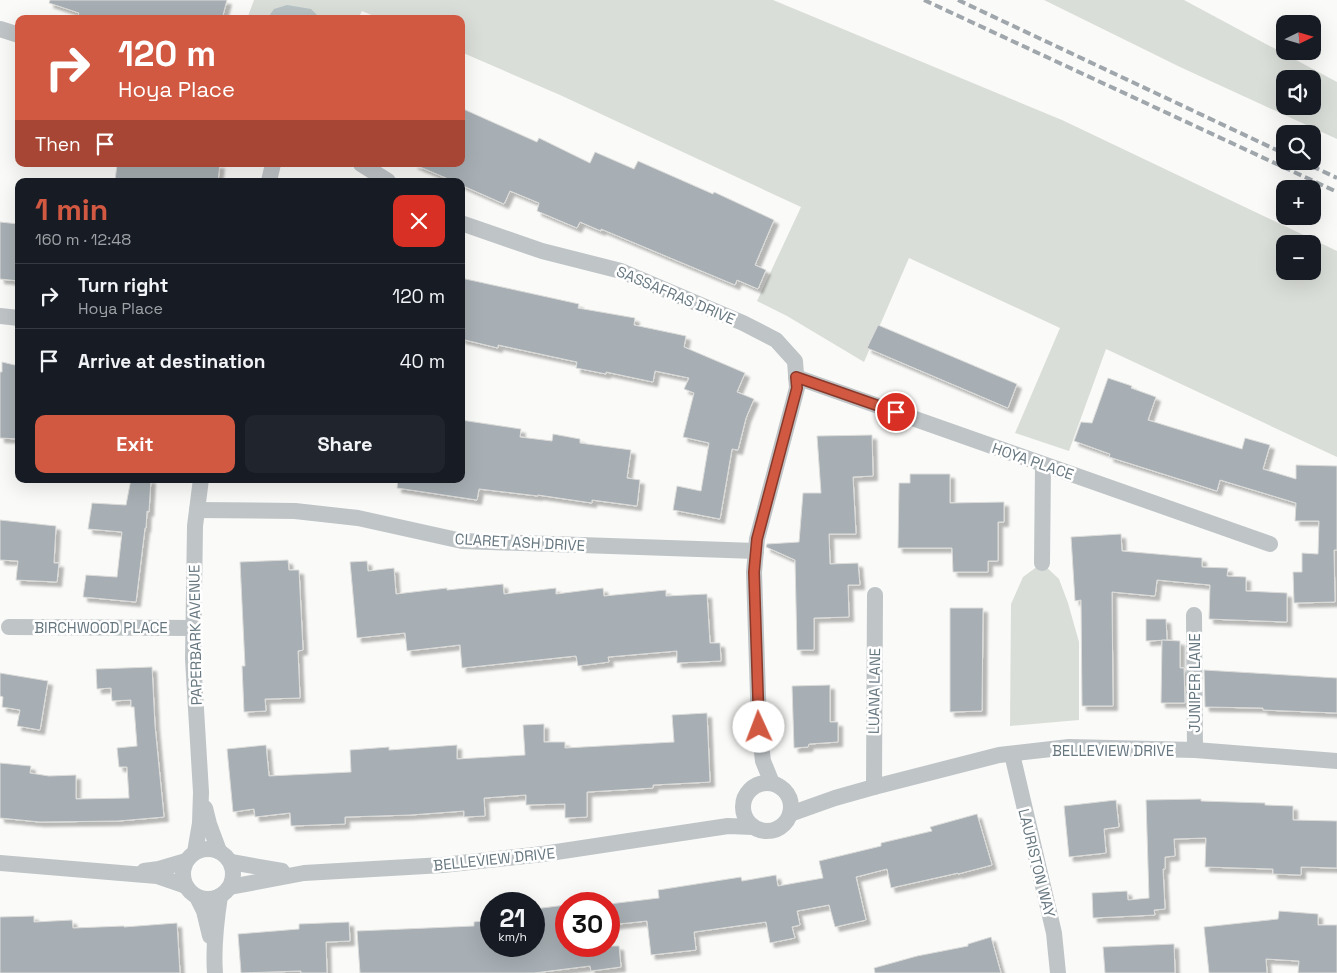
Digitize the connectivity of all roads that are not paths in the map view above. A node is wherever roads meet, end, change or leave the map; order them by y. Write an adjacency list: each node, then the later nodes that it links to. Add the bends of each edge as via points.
1 (0, 29): 2 (street)
2 (15, 33)
3 (365, 167): 4 (street)
4 (383, 178)
5 (465, 224): 8 (street, SASSAFRAS DRIVE, via 542,251 621,271 743,323 776,340 795,360)
6 (0, 316): 7 (street)
7 (15, 318)
8 (796, 377): 9 (street, HOYA PLACE); 13 (street, via 797,388)
9 (1043, 465): 12 (street, HOYA PLACE); 14 (street)
10 (200, 483): 11 (street, PAPERBARK AVENUE)
11 (197, 510): 13 (street, CLARET ASH DRIVE, via 294,511 358,518 462,541); 18 (street, PAPERBARK AVENUE)
12 (1270, 544)
13 (756, 551): 19 (street)
14 (1042, 563)
15 (875, 595): 25 (street, LUANA LANE)
16 (1194, 616): 20 (street, JUNIPER LANE)
17 (9, 626): 18 (street, BIRCHWOOD PLACE)
18 (194, 628): 26 (street, PAPERBARK AVENUE)
19 (759, 727): 23 (street, via 763,761); 24 (street)
20 (1195, 750): 21 (street, BELLEVIEW DRIVE, via 1068,748); 22 (street, BELLEVIEW DRIVE)
21 (1012, 754): 25 (street, BELLEVIEW DRIVE); 43 (street, LAURISTON WAY, via 1054,933)
22 (1337, 761)
23 (772, 783): 24 (street); 27 (street)
24 (752, 787): 29 (street)
25 (874, 787): 28 (street, BELLEVIEW DRIVE)
26 (201, 792): 33 (street, PAPERBARK AVENUE); 34 (street, PAPERBARK AVENUE, via 200,823)
27 (788, 794): 28 (street, BELLEVIEW DRIVE); 30 (street)
28 (835, 798): 30 (street, BELLEVIEW DRIVE)
29 (744, 802): 31 (street, via 742,809); 32 (street, BELLEVIEW DRIVE, via 725,816)
30 (790, 814): 31 (street, via 781,827 772,831)
31 (753, 827): 32 (street, BELLEVIEW DRIVE, via 728,826)
32 (682, 834): 37 (street, BELLEVIEW DRIVE, via 442,865)
33 (219, 851): 34 (street, via 201,849); 35 (street)
34 (190, 856): 38 (street, via 159,869); 39 (street, via 182,870 183,880)
35 (231, 862): 37 (street, BELLEVIEW DRIVE); 40 (street, via 232,881)
36 (0, 863): 38 (street)
37 (304, 873): 40 (street, BELLEVIEW DRIVE)
38 (117, 874): 39 (street, via 157,876)
39 (192, 892): 40 (street, via 214,899); 41 (street, via 204,911)
40 (225, 892): 41 (street, via 215,924)
41 (214, 953): 42 (street)
42 (216, 973)
43 (1058, 973)

